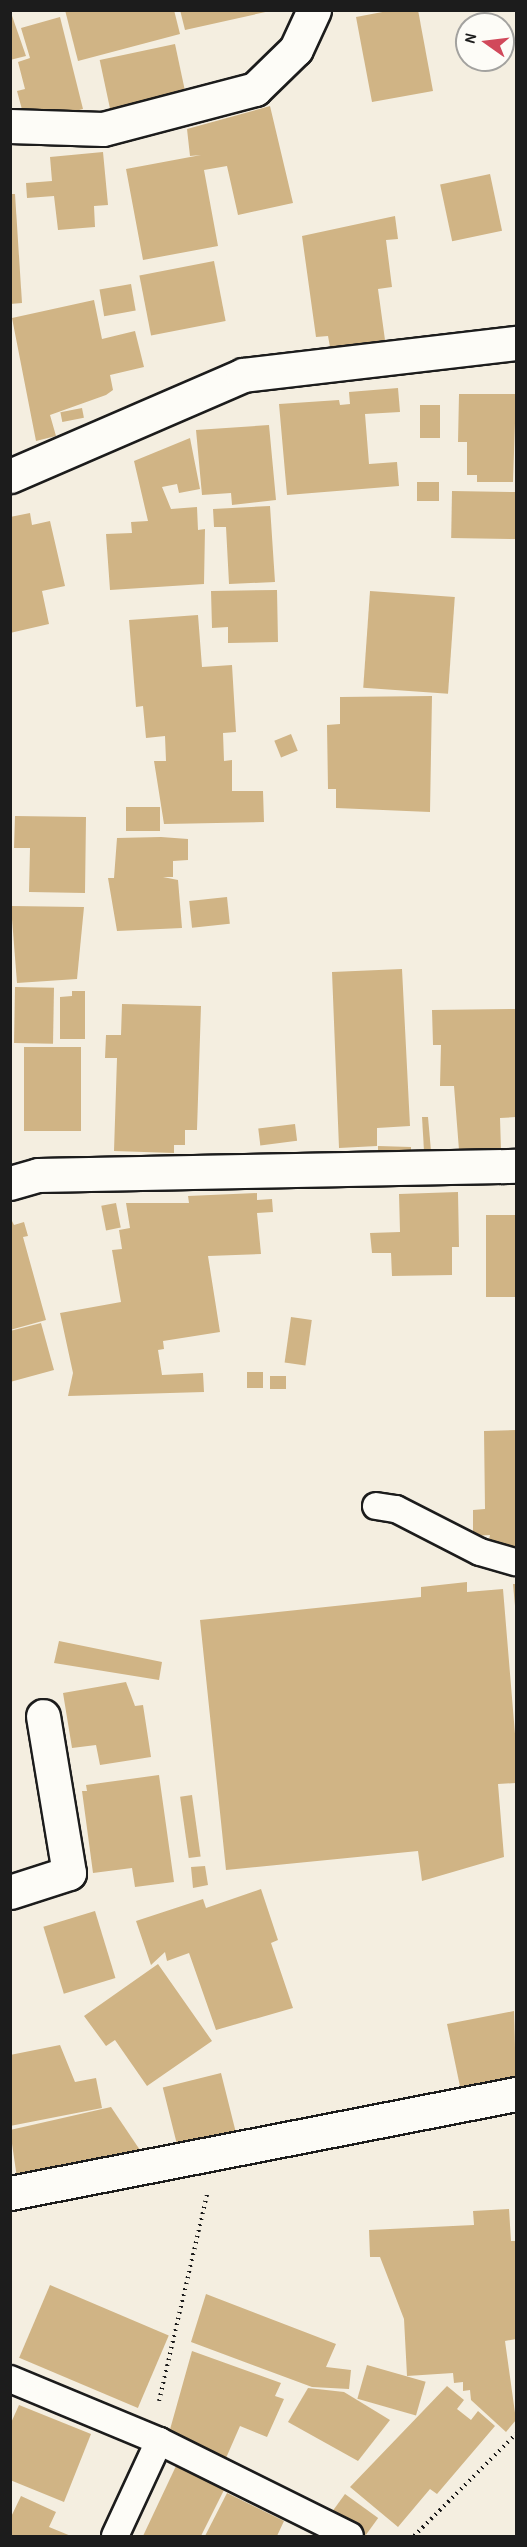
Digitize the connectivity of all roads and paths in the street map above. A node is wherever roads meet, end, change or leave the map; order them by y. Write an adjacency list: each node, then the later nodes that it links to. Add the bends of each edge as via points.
1 (314, 10): 2 (street, via 296,49 255,89 103,129)
2 (10, 126)
3 (516, 343): 4 (street, via 243,375)
4 (10, 476)
5 (516, 1166): 6 (street, via 38,1175)
6 (10, 1183)
7 (376, 1506): 8 (lane, via 396,1509 480,1552)
8 (516, 1562)
9 (43, 1716): 10 (street, via 69,1873)
10 (10, 1892)
11 (516, 2094): 12 (street)
12 (216, 2154): 13 (street); 16 (path)
13 (10, 2193)
14 (10, 2379): 16 (lane)
15 (516, 2434): 19 (path)
16 (155, 2439): 17 (lane); 18 (lane)
17 (115, 2536)
18 (350, 2536)
19 (414, 2536)

